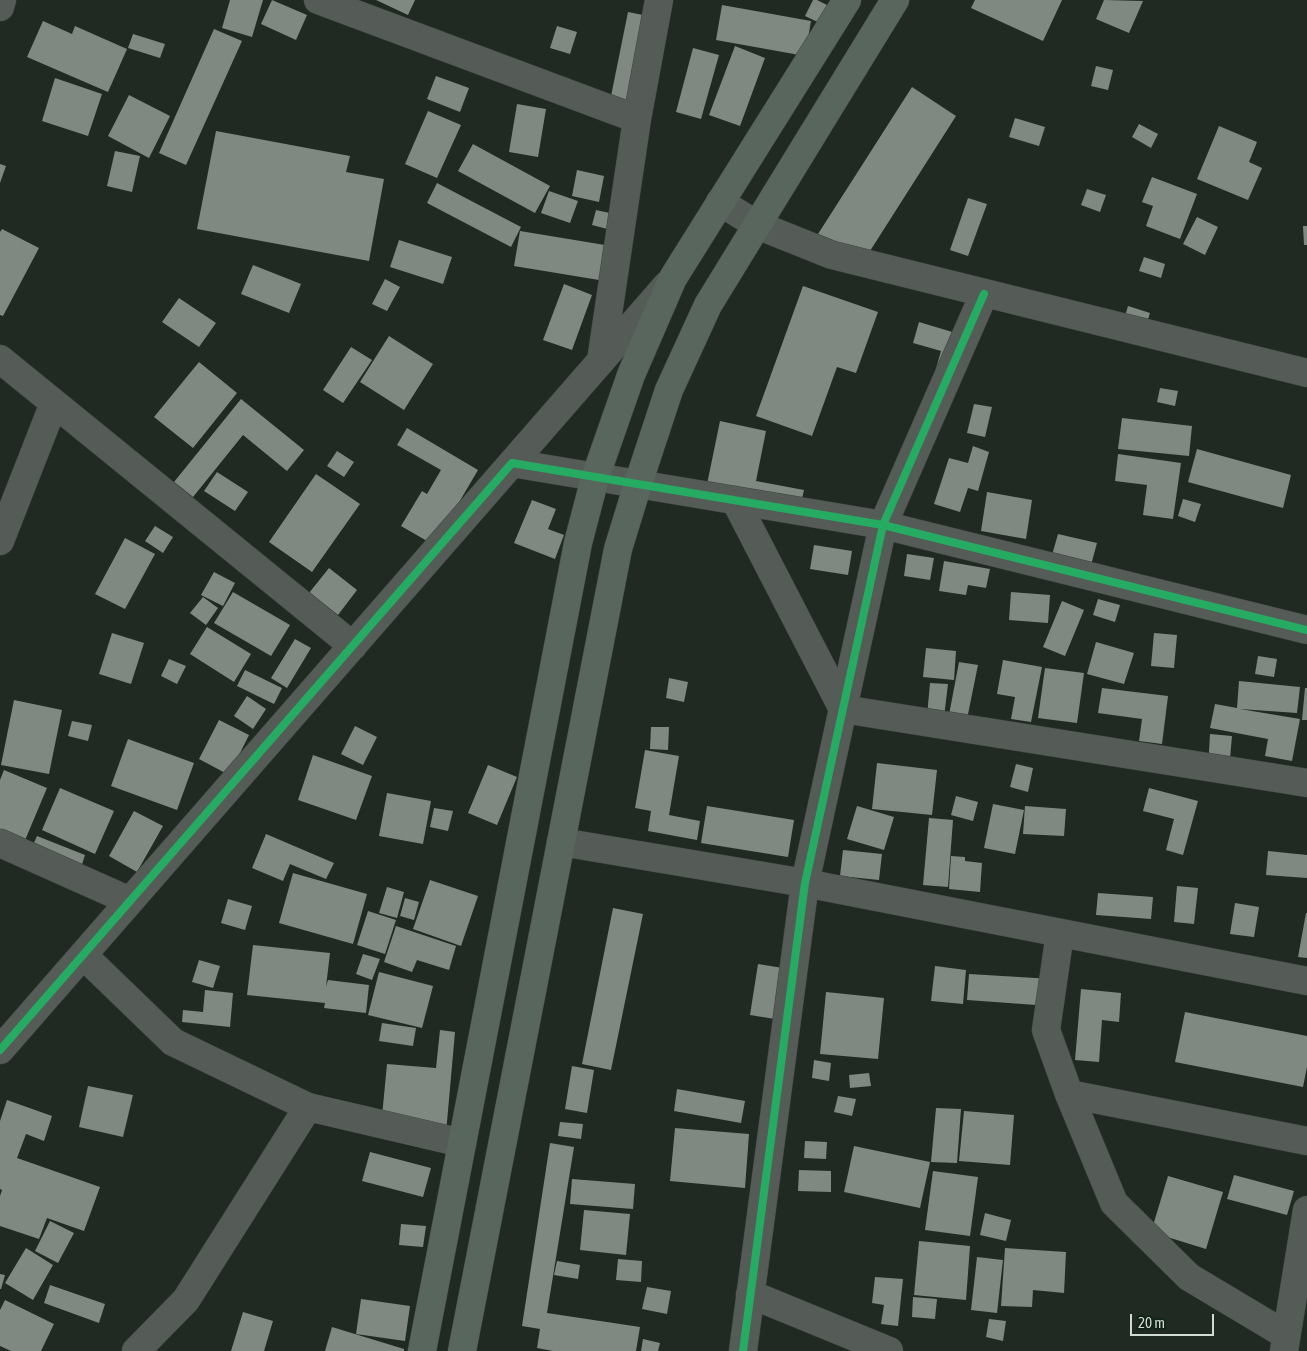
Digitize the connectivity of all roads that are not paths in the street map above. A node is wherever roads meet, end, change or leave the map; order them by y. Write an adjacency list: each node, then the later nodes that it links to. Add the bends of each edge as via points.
1 (2, 0): 6 (street)
2 (318, 0): 7 (street)
3 (659, 0): 7 (street)
4 (847, 0): 8 (main road)
5 (895, 0): 9 (main road)
6 (0, 7)
7 (637, 119): 13 (street)
8 (720, 202): 9 (street); 10 (main road)
9 (757, 225): 11 (street, via 832,255); 18 (main road, via 708,305 669,390)
10 (673, 278): 13 (street); 17 (main road, via 631,375)
11 (984, 294): 14 (street); 20 (street)
12 (0, 359): 15 (street)
13 (601, 361): 16 (street)
14 (1307, 373)
15 (54, 403): 21 (street); 23 (street)
16 (512, 463): 17 (street); 23 (street)
17 (595, 478): 18 (street); 37 (main road, via 578,543)
18 (638, 484): 19 (street); 26 (main road, via 618,549)
19 (735, 500): 20 (street); 24 (street)
20 (883, 525): 22 (street); 24 (street)
21 (0, 541)
22 (1307, 630)
23 (352, 646): 29 (street)
24 (843, 709): 25 (street); 28 (street)
25 (1307, 783)
26 (561, 842): 28 (street); 43 (main road)
27 (0, 843): 29 (street)
28 (805, 883): 30 (street); 39 (street)
29 (130, 901): 31 (street)
30 (1060, 933): 32 (street); 34 (street, via 1046,1030)
31 (83, 955): 33 (street); 35 (street, via 173,1042)
32 (1307, 981)
33 (0, 1050)
34 (1069, 1094): 36 (street); 40 (street, via 1114,1203 1189,1277)
35 (308, 1108): 37 (street); 41 (street, via 186,1300)
36 (1307, 1141)
37 (462, 1143): 42 (main road)
38 (1307, 1210): 40 (street)
39 (750, 1294): 44 (street); 45 (street)
40 (1285, 1343)
41 (136, 1351)
42 (422, 1351)
43 (462, 1351)
44 (743, 1351)
45 (889, 1351)

